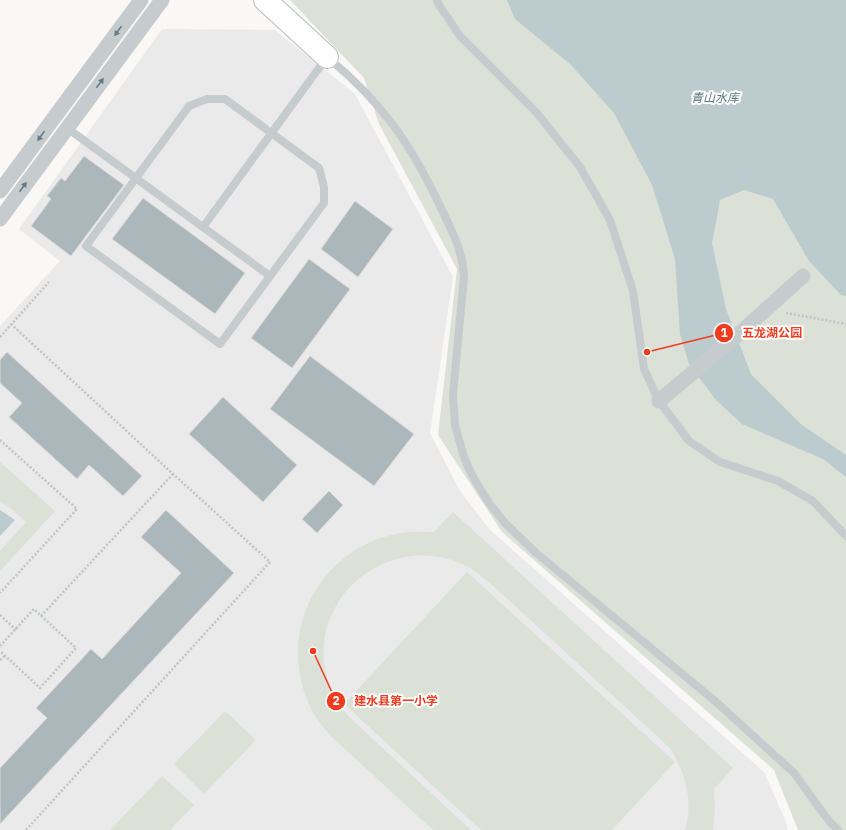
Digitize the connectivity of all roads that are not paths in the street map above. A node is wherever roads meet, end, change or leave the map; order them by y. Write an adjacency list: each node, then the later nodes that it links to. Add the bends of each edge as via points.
1 (141, 0): 9 (street, one-way to 9)
2 (162, 0): 6 (street, one-way to 2)
3 (265, 0): 5 (street)
4 (437, 0): 14 (lane, via 460,36 536,112 580,167 610,220 633,291 644,369)
5 (327, 57): 7 (lane); 16 (lane, via 365,90 402,136 421,166 458,243 464,264 464,277 453,396 455,425 463,454 476,482 505,523 535,552 715,702 794,773)
6 (67, 128): 8 (lane); 10 (street, one-way to 6)
7 (271, 133): 8 (lane, via 225,99 207,99 189,106); 11 (lane); 12 (lane, via 319,168 324,203)
8 (136, 178): 11 (lane); 12 (lane, via 86,246 220,344)
9 (0, 191)
10 (0, 219)
11 (203, 227): 12 (lane)
12 (270, 276)
13 (803, 276): 14 (street)
14 (659, 401): 15 (lane, via 690,441 720,462 778,481 812,501)
15 (846, 536)
16 (838, 830)

